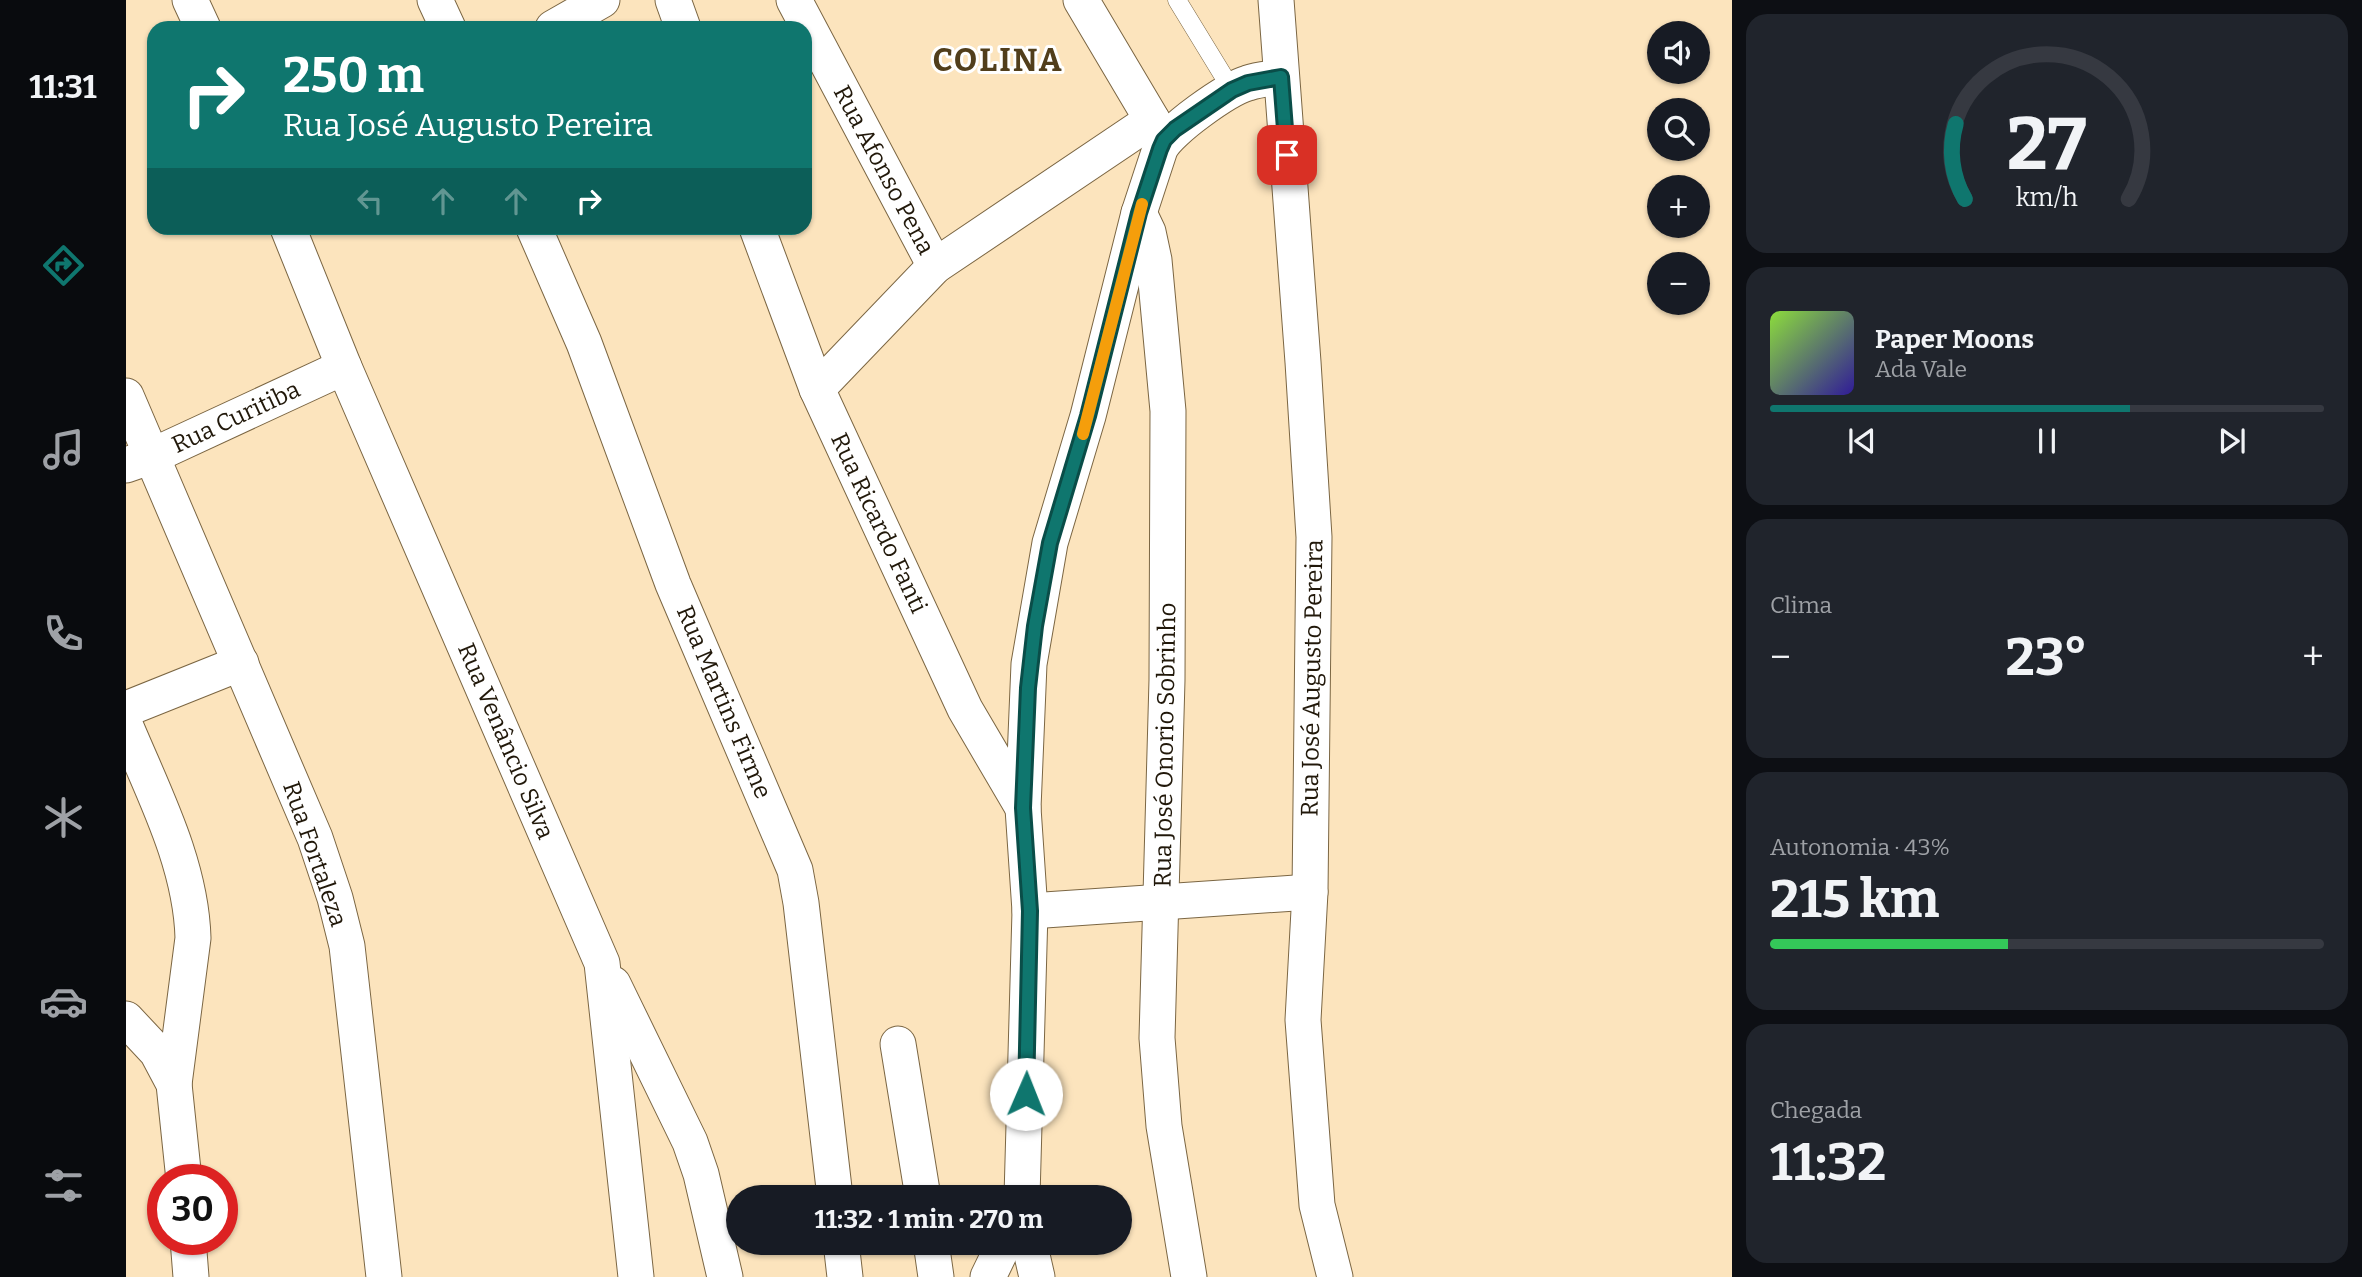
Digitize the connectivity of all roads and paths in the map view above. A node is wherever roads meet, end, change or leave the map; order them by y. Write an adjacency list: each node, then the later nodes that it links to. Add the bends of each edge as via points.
1 (190, 0): 9 (street)
2 (435, 0): 10 (street)
3 (602, 0): 11 (street)
4 (673, 0): 12 (street)
5 (794, 0): 13 (street, Rua Afonso Pena)
6 (1081, 0): 17 (street)
7 (1177, 0): 16 (lane)
8 (1276, 0): 15 (street, Rua José Augusto Pereira)
9 (200, 21)
10 (445, 21)
11 (565, 21)
12 (680, 21)
13 (805, 21)
14 (812, 34): 22 (street, Rua Afonso Pena)
15 (1281, 77): 16 (street); 31 (street, Rua José Augusto Pereira, via 1314,537)
16 (1232, 90): 17 (street, via 1175,129)
17 (1158, 130): 18 (street); 22 (street)
18 (1139, 213): 30 (street, via 1088,416 1050,543 1029,664); 32 (street, Rua José Onorio Sobrinho, via 1154,260 1168,411)
19 (291, 235): 23 (street, Rua Venâncio Silva)
20 (537, 235): 39 (street, Rua Martins Firme, via 584,343 673,584 795,870)
21 (760, 235): 24 (street, Rua Ricardo Fanti)
22 (935, 266): 24 (street)
23 (344, 367): 26 (street, Rua Curitiba); 34 (street, Rua Venâncio Silva)
24 (817, 388): 30 (street, Rua Ricardo Fanti, via 965,709)
25 (126, 396): 26 (street, Rua Fortaleza)
26 (139, 461): 27 (street, Rua Fortaleza)
27 (241, 663): 28 (street); 48 (street, Rua Fortaleza, via 315,838 341,922)
28 (126, 709)
29 (126, 727): 37 (street, via 166,824 193,914 194,938)
30 (1023, 808): 33 (street)
31 (1310, 892): 32 (street); 56 (street, Rua José Augusto Pereira, via 1303,1020 1309,1123 1317,1205)
32 (1162, 903): 33 (street); 55 (street, Rua José Onorio Sobrinho, via 1157,1038 1164,1126)
33 (1030, 911): 41 (street)
34 (602, 963): 49 (street, Rua Venâncio Silva); 50 (street, via 690,1142)
35 (126, 1019): 37 (street, via 157,1052)
36 (898, 1044): 40 (street)
37 (174, 1084): 38 (street)
38 (182, 1164)
39 (834, 1185)
40 (921, 1185)
41 (1022, 1185)
42 (189, 1255): 47 (street)
43 (842, 1255): 51 (street)
44 (933, 1255): 52 (street)
45 (999, 1255): 53 (street)
46 (1032, 1255): 54 (street)
47 (191, 1277)
48 (384, 1277)
49 (636, 1277)
50 (725, 1277)
51 (845, 1277)
52 (936, 1277)
53 (988, 1277)
54 (1037, 1277)
55 (1189, 1277)
56 (1335, 1277)

